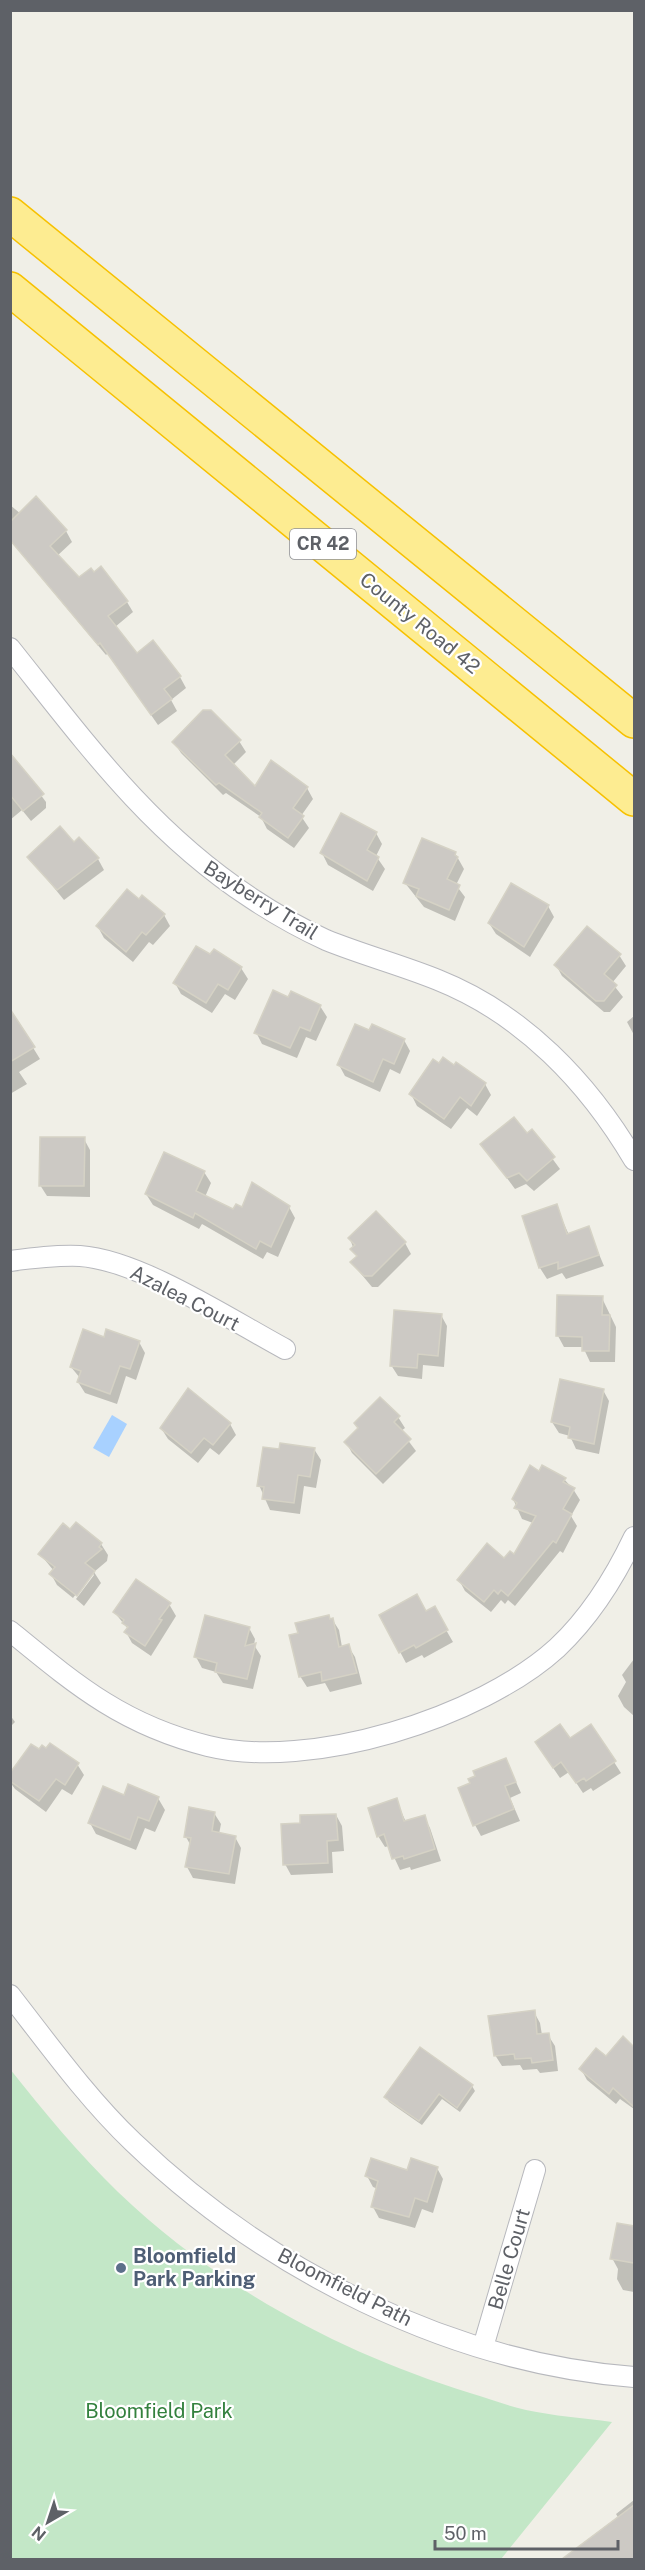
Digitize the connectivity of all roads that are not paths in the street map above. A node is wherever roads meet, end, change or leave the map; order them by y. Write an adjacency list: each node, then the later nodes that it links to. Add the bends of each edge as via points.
1 (10, 214): 4 (highway, CR 42)
2 (10, 289): 5 (highway, County Road 42 / CR 42)
3 (10, 648): 6 (street, Bayberry Trail, via 124,789 185,851 286,920 342,946 439,980 507,1018 565,1066 594,1099)
4 (634, 721)
5 (634, 799)
6 (634, 1160)
7 (10, 1261): 8 (street, Azalea Court, via 72,1256 110,1262 139,1272)
8 (285, 1349)
9 (634, 1537): 10 (street, via 610,1583 585,1616 557,1647 528,1670 441,1715 351,1743 306,1750 259,1752 210,1746 136,1720 100,1702)
10 (10, 1631)
11 (10, 1995): 13 (street, Bloomfield Path, via 131,2141 218,2213 291,2262 364,2302)
12 (535, 2170): 13 (street, Belle Court)
13 (483, 2347): 14 (street, Bloomfield Path, via 557,2366)
14 (634, 2377)

